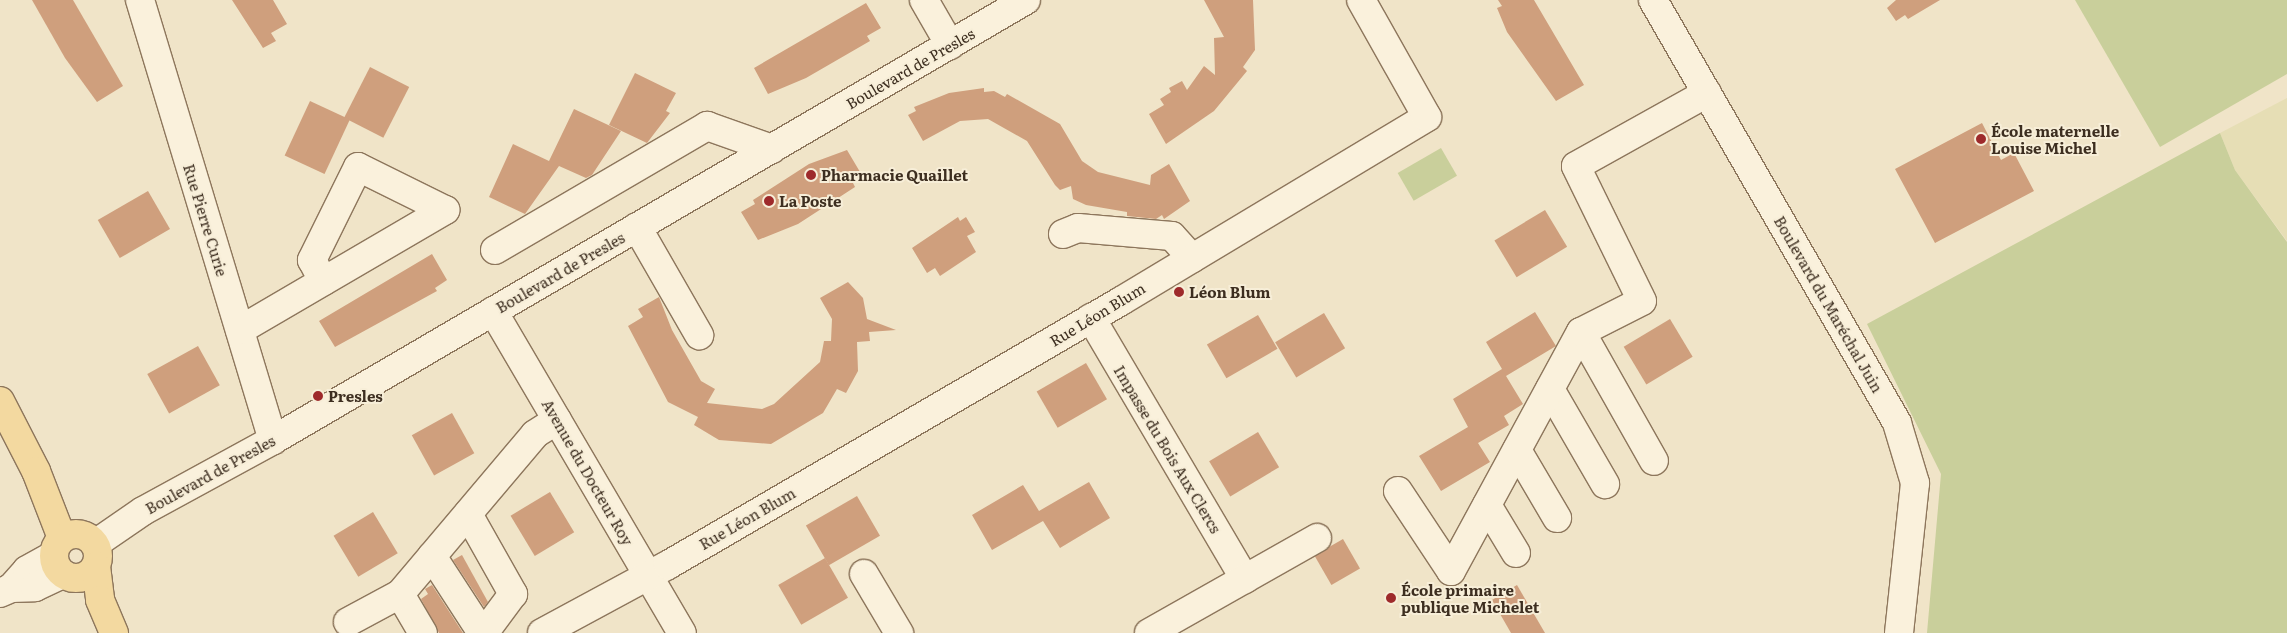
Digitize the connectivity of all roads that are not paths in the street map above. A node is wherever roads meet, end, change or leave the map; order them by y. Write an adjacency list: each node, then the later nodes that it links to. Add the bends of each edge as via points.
1 (140, 0): 16 (street, Rue Pierre Curie)
2 (924, 0): 6 (street)
3 (1026, 0): 6 (street, Boulevard de Presles)
4 (1361, 0): 12 (street, Rue Léon Blum, via 1427,117)
5 (1653, 0): 7 (street, Boulevard du Maréchal Juin)
6 (950, 45): 8 (street, Boulevard de Presles)
7 (1707, 93): 17 (street, via 1576,166 1642,301); 47 (street, Boulevard du Maréchal Juin, via 1897,423 1915,483)
8 (772, 149): 9 (street, Boulevard de Presles); 11 (street, via 707,126)
9 (636, 228): 14 (street, Boulevard de Presles); 18 (street)
10 (1063, 234): 12 (street, via 1078,228 1172,236)
11 (495, 250)
12 (1192, 258): 15 (street, Rue Léon Blum)
13 (323, 281): 13 (street, via 380,248 445,210 358,167 312,260); 16 (street)
14 (493, 311): 21 (street, Avenue du Docteur Roy); 22 (street, Boulevard de Presles)
15 (1091, 318): 35 (street, Rue Léon Blum); 36 (street, Impasse du Bois Aux Clercs)
16 (240, 330): 22 (street, Rue Pierre Curie)
17 (1581, 332): 19 (street); 24 (street)
18 (699, 336)
19 (1550, 388): 23 (street); 25 (street)
20 (0, 401): 32 (main road)
21 (557, 420): 28 (street, via 535,434); 35 (street, Avenue du Docteur Roy)
22 (273, 440): 32 (street, Boulevard de Presles, via 143,511)
23 (1517, 450): 27 (street); 29 (street)
24 (1654, 461)
25 (1605, 484)
26 (1398, 491): 27 (street, via 1451,571)
27 (1487, 505): 31 (street)
28 (468, 514): 33 (street); 42 (street, via 513,594)
29 (1557, 518)
30 (1317, 538): 36 (street)
31 (1516, 553)
32 (75, 556): 37 (street, Boulevard de Presles, via 27,570); 40 (main road)
33 (432, 556): 38 (street); 42 (street)
34 (864, 574): 45 (street)
35 (649, 575): 43 (street, Rue Léon Blum); 44 (street, Avenue du Docteur Roy)
36 (1244, 579): 46 (street)
37 (3, 590)
38 (400, 594): 39 (street); 41 (street)
39 (348, 622)
40 (114, 633)
41 (423, 633)
42 (483, 633)
43 (542, 633)
44 (682, 633)
45 (899, 633)
46 (1149, 633)
47 (1899, 633)

